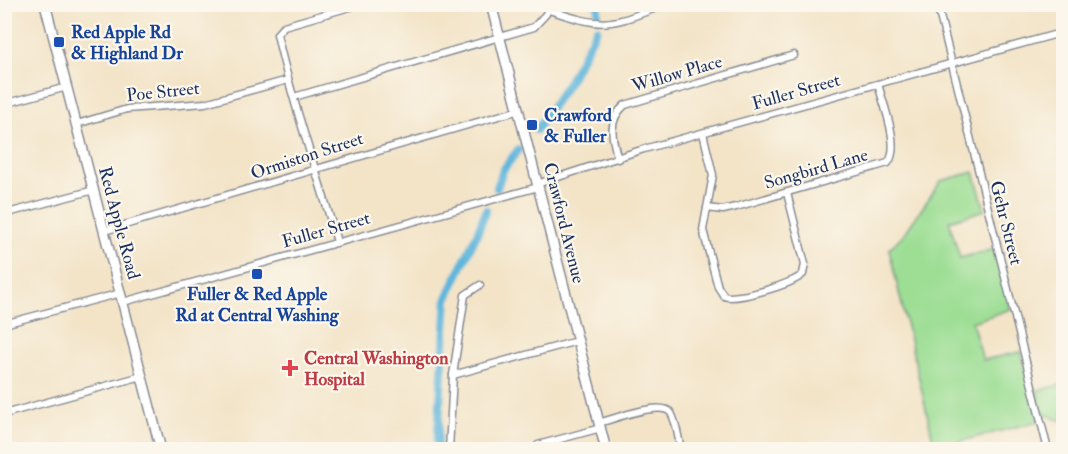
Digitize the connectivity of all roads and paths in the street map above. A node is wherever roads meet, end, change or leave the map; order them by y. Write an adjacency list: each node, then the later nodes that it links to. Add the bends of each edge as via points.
1 (45, 4): 14 (street, Red Apple Road)
2 (360, 4): 12 (street, via 284,26 277,34)
3 (491, 4): 9 (street, Crawford Avenue)
4 (667, 4): 6 (street)
5 (937, 4): 11 (street, Gehr Street)
6 (658, 6): 7 (street, via 634,19 606,24 588,23)
7 (549, 7): 9 (street, via 534,27)
8 (1064, 32): 11 (street, Fuller Street)
9 (500, 38): 15 (street); 17 (street, Crawford Avenue)
10 (794, 55): 20 (street, Willow Place, via 626,105 618,112 612,129)
11 (952, 64): 13 (street, Fuller Street); 42 (street, Gehr Street)
12 (288, 80): 15 (street); 18 (street, Poe Street, via 205,103 128,109)
13 (878, 84): 19 (street, Fuller Street); 24 (street, Songbird Lane, via 893,143 888,163)
14 (67, 87): 16 (street); 18 (street, Red Apple Road)
15 (294, 97): 21 (street)
16 (4, 104)
17 (519, 110): 21 (street, Ormiston Street); 22 (street, Crawford Avenue)
18 (77, 124): 23 (street, Red Apple Road)
19 (703, 133): 20 (street, Fuller Street); 25 (street, via 713,175)
20 (618, 159): 22 (street, Fuller Street)
21 (317, 168): 27 (street, Ormiston Street); 28 (street)
22 (538, 185): 28 (street, Fuller Street); 32 (street, Crawford Avenue)
23 (94, 190): 26 (street); 27 (street, Red Apple Road)
24 (787, 193): 25 (street, Songbird Lane, via 729,209); 25 (street, via 805,264 803,274 792,281 731,298 718,287 703,230)
25 (707, 208)
26 (4, 214)
27 (104, 231): 30 (street, Red Apple Road)
28 (337, 242): 30 (street, Fuller Street)
29 (480, 285): 33 (street, via 465,295)
30 (122, 298): 31 (street, Fuller Street); 34 (street, Red Apple Road)
31 (4, 324)
32 (577, 341): 33 (street); 36 (street, Crawford Avenue)
33 (453, 375): 39 (street)
34 (142, 376): 35 (street); 38 (street, Red Apple Road)
35 (4, 414)
36 (600, 425): 37 (street); 40 (street, Crawford Avenue); 41 (street, via 650,408 664,408 672,414)
37 (538, 445)
38 (161, 450)
39 (449, 450)
40 (606, 450)
41 (681, 450)
42 (1048, 450)

